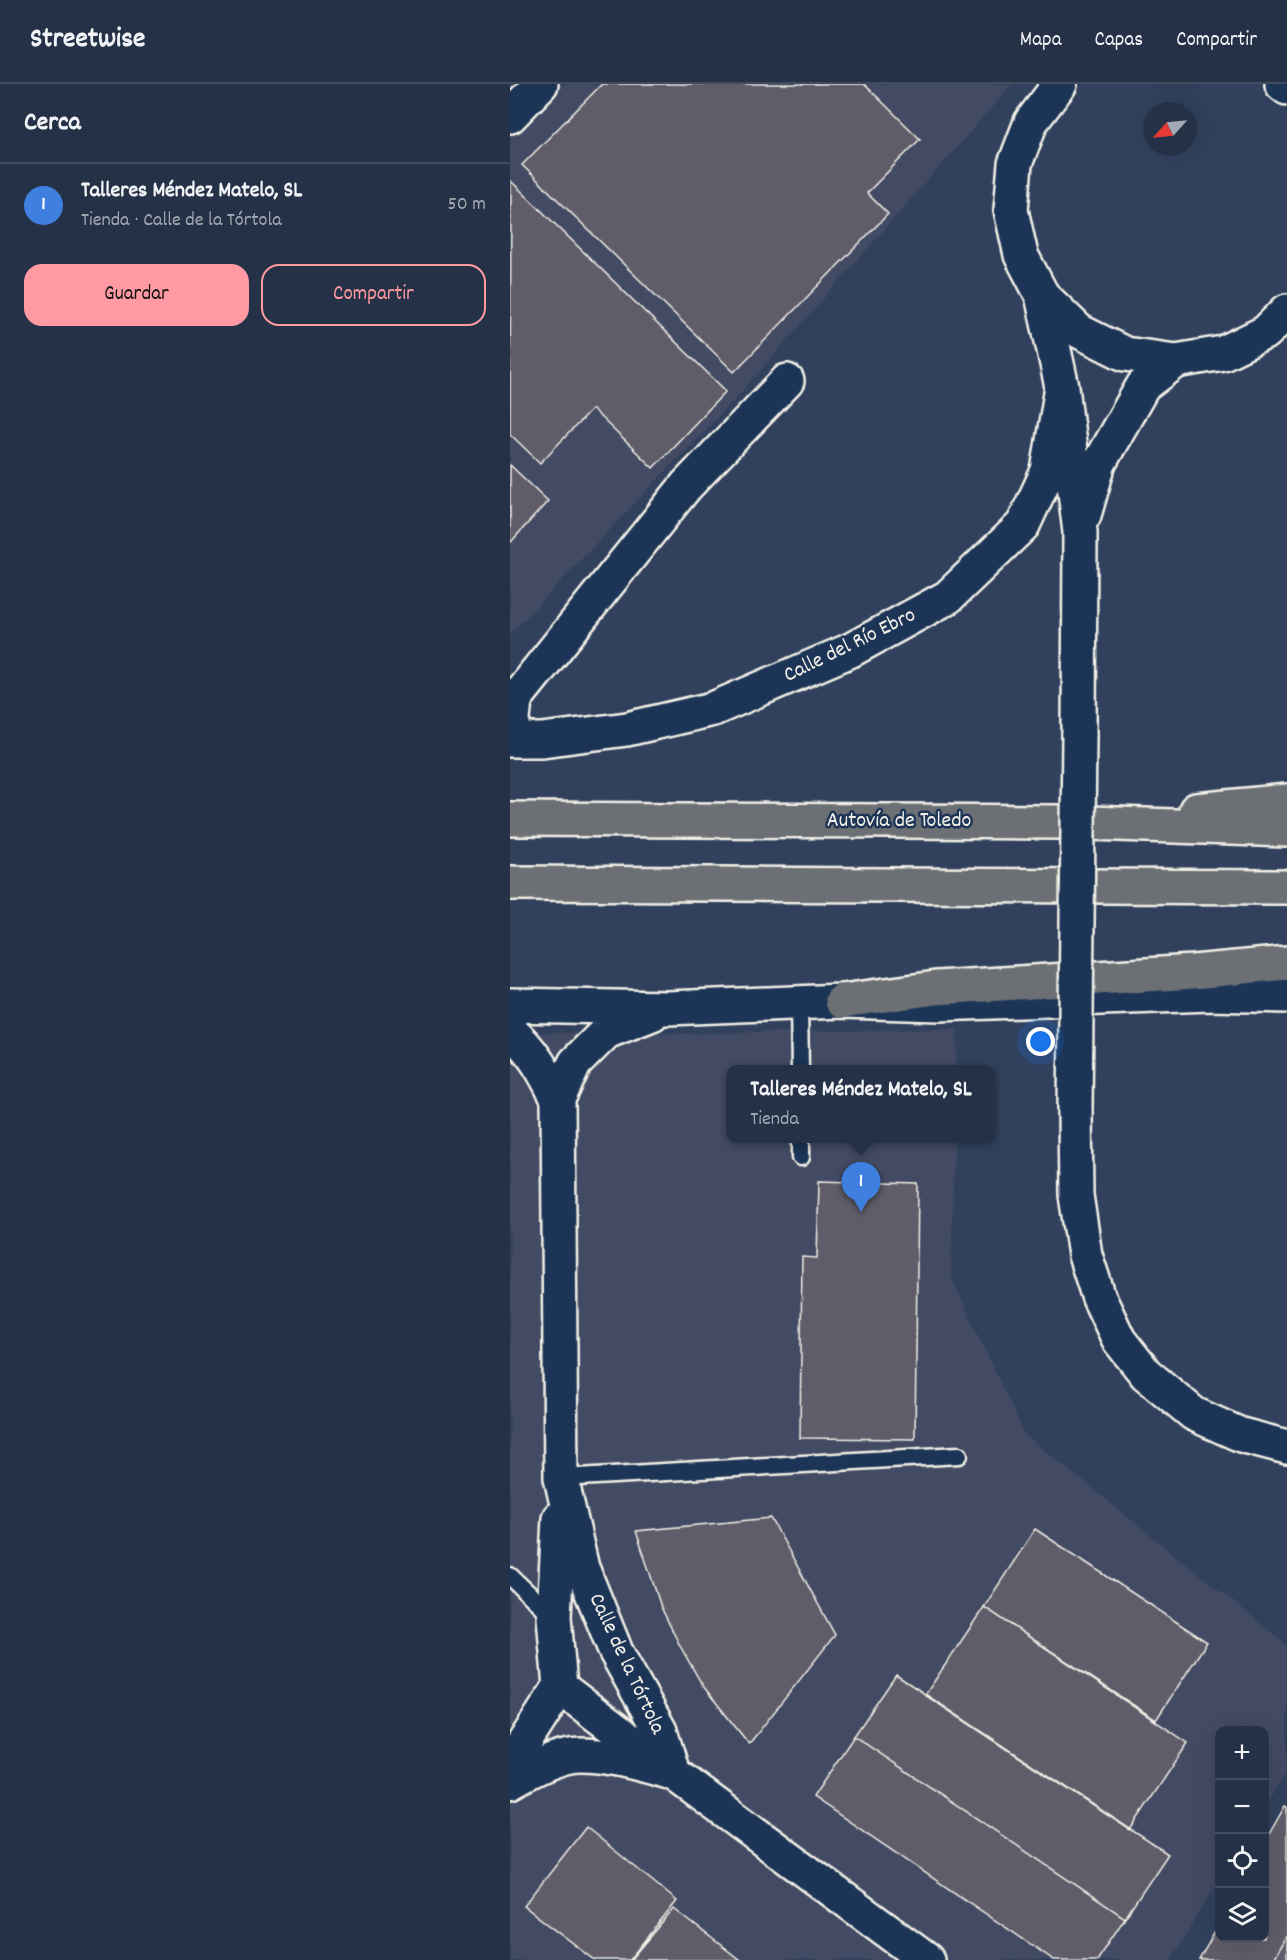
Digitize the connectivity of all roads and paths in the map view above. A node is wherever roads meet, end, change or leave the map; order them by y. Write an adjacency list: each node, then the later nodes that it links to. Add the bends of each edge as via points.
1 (541, 84): 5 (street)
2 (1059, 84): 6 (street, via 1031,122 1015,164 1011,210 1020,255)
3 (1282, 84): 4 (street)
4 (1287, 88)
5 (510, 116)
6 (1042, 295): 8 (street, via 1079,331 1125,354); 10 (street)
7 (1287, 311): 8 (street, via 1266,332 1223,353)
8 (1176, 361): 11 (street, via 1143,387 1099,463)
9 (786, 381): 12 (street, via 686,486 515,699)
10 (1062, 387): 11 (street); 12 (street, Calle del Río Ebro, via 1048,471 1023,525 948,597 851,650 713,709 627,729)
11 (1080, 532): 30 (street, bridge, via 1075,1110 1076,1195 1085,1255 1119,1340 1146,1374 1194,1414 1241,1435)
12 (511, 740)
13 (1287, 801): 15 (highway)
14 (510, 819): 15 (highway, Autovía de Toledo)
15 (1062, 822): 16 (highway, Autovía de Toledo)
16 (1287, 830)
17 (510, 883): 18 (highway)
18 (1287, 887)
19 (1287, 963): 21 (highway, via 936,988)
20 (1287, 996): 21 (street, via 1210,994 939,1004)
21 (842, 1001): 22 (street)
22 (799, 1004): 24 (street); 26 (lane)
23 (510, 1005): 24 (street)
24 (667, 1008): 27 (street, Calle de la Tórtola, via 606,1032 575,1063)
25 (510, 1031): 27 (street, Calle de la Tórtola, via 525,1044)
26 (800, 1065)
27 (558, 1099): 32 (street, Calle de la Tórtola)
28 (801, 1143): 29 (lane)
29 (801, 1157)
30 (1283, 1443)
31 (959, 1455): 32 (lane)
32 (561, 1478): 34 (street); 37 (street, Calle de la Tórtola, via 582,1568 616,1652 660,1731)
33 (510, 1576): 34 (lane)
34 (554, 1617): 35 (street)
35 (560, 1687): 36 (street); 37 (street)
36 (510, 1765)
37 (673, 1773): 38 (street, via 623,1760 579,1755 539,1766); 39 (street)
38 (510, 1782)
39 (927, 1960)

